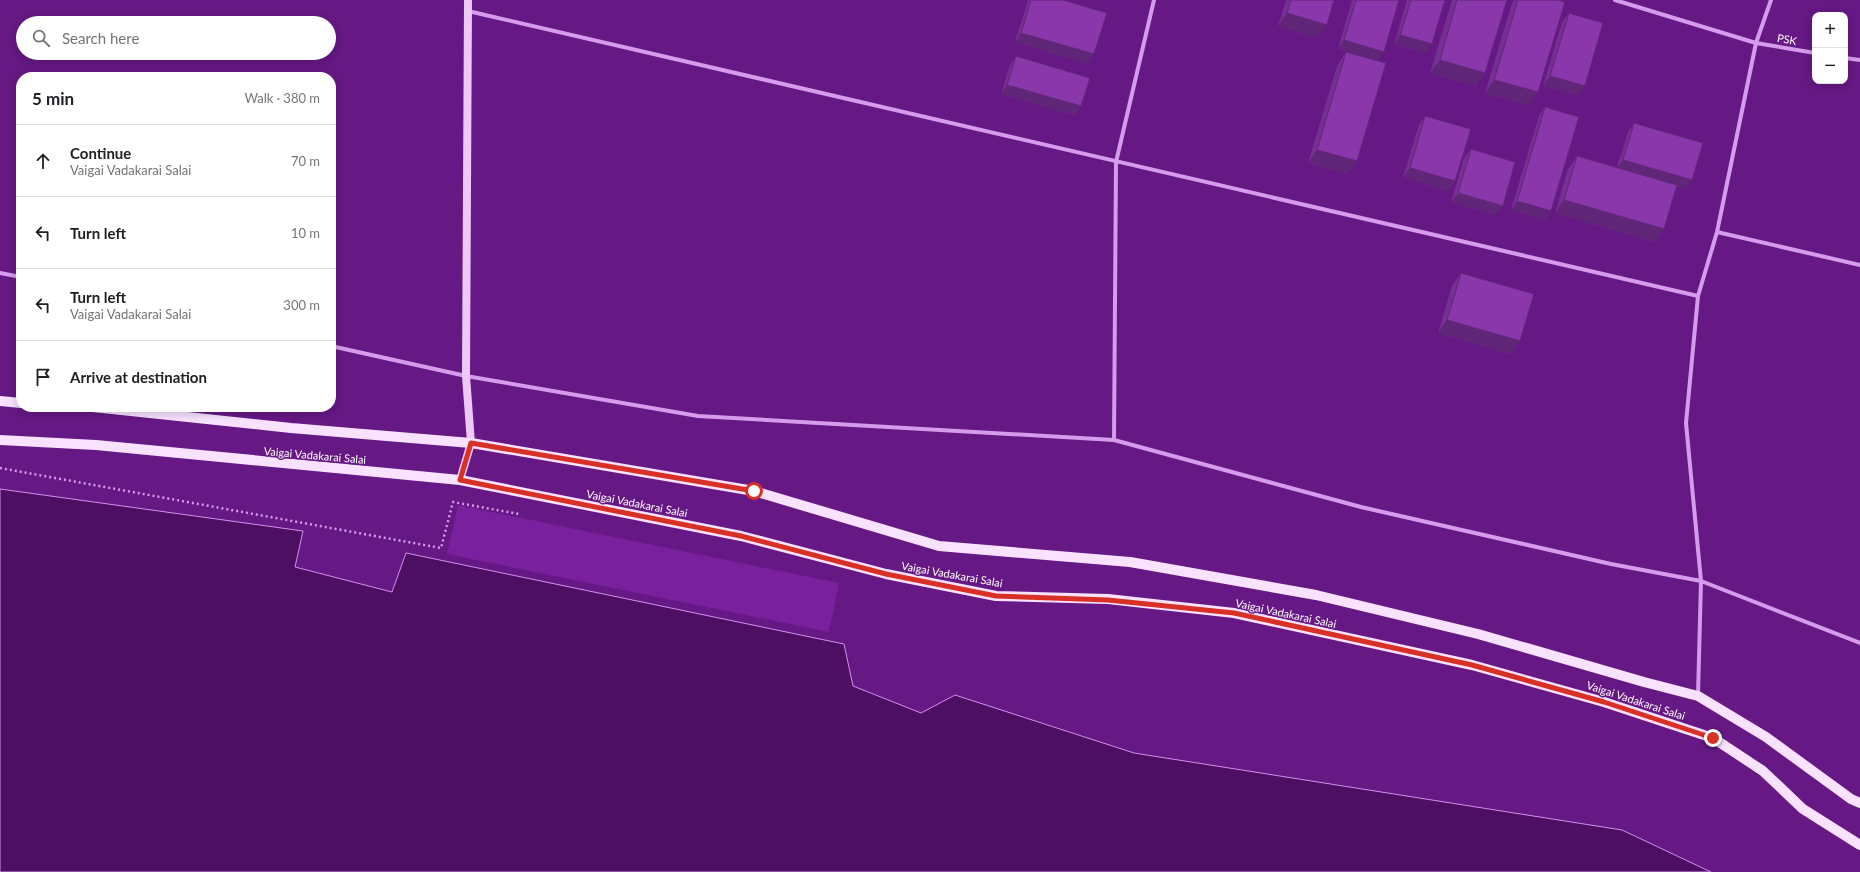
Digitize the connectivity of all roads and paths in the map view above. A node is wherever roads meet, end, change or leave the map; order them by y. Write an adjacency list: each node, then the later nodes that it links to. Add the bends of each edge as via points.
1 (468, 0): 5 (street)
2 (1154, 0): 10 (street)
3 (1615, 0): 6 (street, PSK)
4 (1771, 0): 6 (street)
5 (468, 11): 10 (street); 17 (street)
6 (1756, 43): 7 (street, PSK); 11 (street)
7 (1812, 52)
8 (1848, 58): 9 (street)
9 (1860, 60)
10 (1116, 162): 15 (street); 22 (street)
11 (1717, 232): 12 (street); 15 (street)
12 (1860, 265)
13 (0, 273): 14 (street)
14 (16, 276)
15 (1698, 296): 25 (street, via 1686,423)
16 (336, 347): 17 (street)
17 (466, 376): 22 (street, via 698,416); 23 (street)
18 (0, 401): 19 (main road)
19 (16, 403)
20 (140, 412): 23 (main road, Vaigai Vadakarai Salai)
21 (0, 440): 24 (main road, Vaigai Vadakarai Salai, via 96,446)
22 (1114, 440): 25 (street, via 1361,507 1611,564)
23 (471, 443): 24 (street); 27 (main road, Vaigai Vadakarai Salai, via 754,491 939,546 1130,562 1316,595 1478,634)
24 (460, 480): 29 (main road, Vaigai Vadakarai Salai, via 741,536 886,574 996,596 1108,600 1234,613 1472,665 1604,702 1713,738 1763,771 1803,809)
25 (1701, 581): 26 (street); 27 (street)
26 (1860, 643)
27 (1698, 696): 28 (main road, Vaigai Vadakarai Salai, via 1766,737)
28 (1860, 803)
29 (1860, 845)

